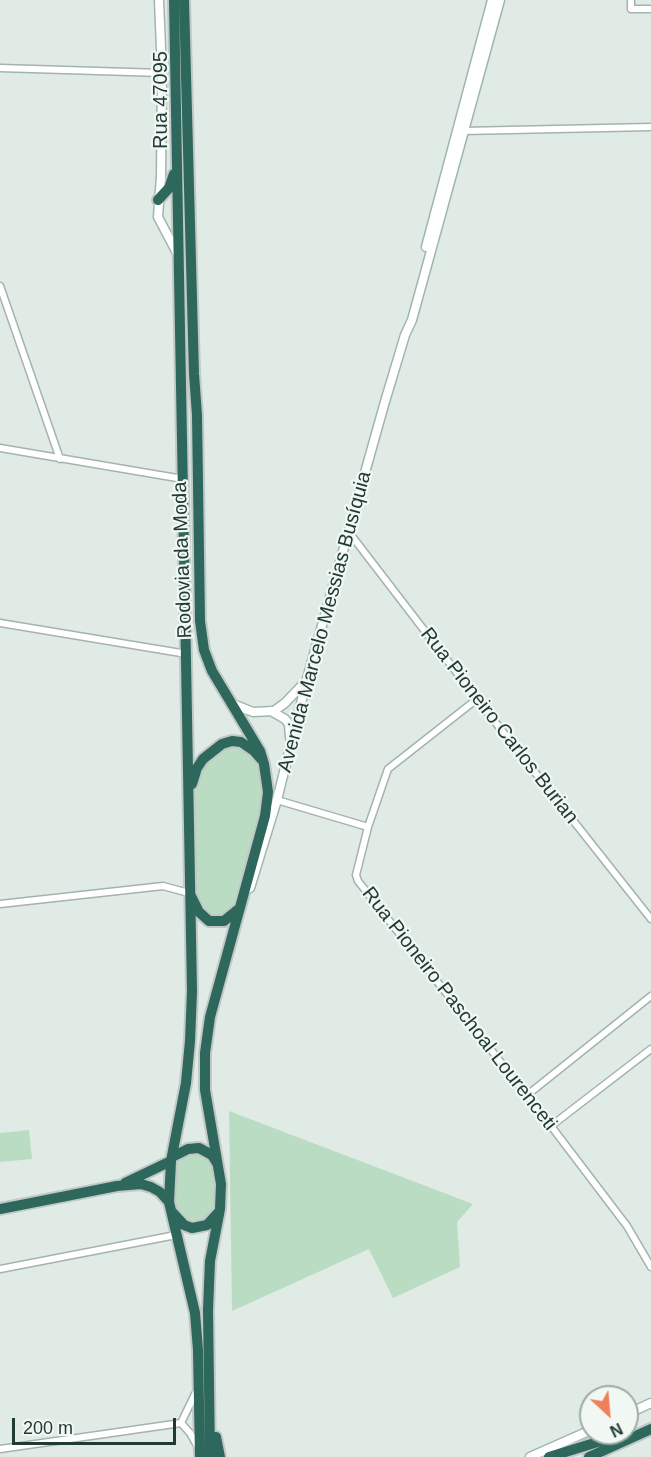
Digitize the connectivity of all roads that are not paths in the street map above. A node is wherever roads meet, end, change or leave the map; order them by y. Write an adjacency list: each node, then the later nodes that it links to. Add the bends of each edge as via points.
1 (159, 0): 9 (street, Rua 47095)
2 (174, 0): 12 (highway, Rodovia da Moda)
3 (184, 0): 24 (highway, Rodovia da Moda, via 200,621 212,671)
4 (492, 0): 11 (street, Avenida Marcelo Messias Busíquia)
5 (500, 0): 11 (street)
6 (631, 0): 7 (street, via 631,9)
7 (651, 9)
8 (0, 68): 9 (street)
9 (162, 73): 13 (street, Rua 47095)
10 (651, 127): 11 (street)
11 (461, 131): 19 (street, Avenida Marcelo Messias Busíquia)
12 (177, 162): 13 (highway, via 170,188); 14 (highway, Rodovia da Moda)
13 (158, 200): 14 (street, Rua 47095, via 158,217)
14 (179, 257): 18 (highway, Rodovia da Moda)
15 (0, 286): 17 (street)
16 (0, 448): 17 (street)
17 (60, 459): 18 (street)
18 (183, 480): 21 (highway, Rodovia da Moda)
19 (348, 531): 22 (street, Avenida Marcelo Messias Busíquia); 23 (street, Rua Pioneiro Carlos Burian)
20 (0, 623): 21 (street)
21 (187, 654): 28 (highway, Rodovia da Moda)
22 (307, 679): 25 (street, via 285,703); 26 (street, Avenida Marcelo Messias Busíquia)
23 (477, 699): 30 (street, Rua Pioneiro Paschoal Lourenceti, via 388,769); 34 (street, Rua Pioneiro Carlos Burian)
24 (233, 704): 25 (street, via 253,712); 27 (highway, Rodovia da Moda, via 254,738)
25 (271, 711): 26 (street, via 289,724)
26 (291, 743): 29 (street, Avenida Marcelo Messias Busíquia)
27 (264, 764): 28 (highway, via 241,742 222,744 209,752 197,768); 33 (highway, Rodovia da Moda, via 268,792 265,816)
28 (189, 795): 31 (highway, Rodovia da Moda)
29 (277, 800): 30 (street); 33 (street, Avenida Marcelo Messias Busíquia)
30 (368, 827): 37 (street, Rua Pioneiro Paschoal Lourenceti, via 356,871 358,881)
31 (189, 893): 32 (street, via 163,886); 33 (highway, via 209,921 224,921); 39 (highway, Rodovia da Moda, via 190,1041)
32 (0, 904)
33 (241, 908): 40 (highway, Rodovia da Moda, via 210,1017 205,1053 205,1090)
34 (651, 919)
35 (651, 996): 37 (street)
36 (651, 1048): 38 (street)
37 (526, 1096): 38 (street, Rua Pioneiro Paschoal Lourenceti)
38 (551, 1126): 46 (street, Rua Pioneiro Paschoal Lourenceti, via 627,1226)
39 (171, 1159): 40 (highway, via 188,1149 199,1148 212,1155); 41 (highway); 42 (highway)
40 (219, 1166): 44 (highway)
41 (117, 1186): 42 (highway, via 151,1187); 43 (highway)
42 (170, 1205): 44 (highway, via 184,1226 192,1228 207,1225); 45 (highway)
43 (0, 1209)
44 (220, 1209): 49 (highway, via 210,1261)
45 (176, 1235): 47 (street); 48 (highway, via 195,1313)
46 (651, 1267)
47 (0, 1269)
48 (200, 1383): 50 (street); 56 (highway)
49 (210, 1396): 56 (highway); 57 (highway)
50 (181, 1423): 55 (street); 56 (street)
51 (651, 1427): 60 (highway)
52 (579, 1435): 58 (street)
53 (651, 1435): 61 (highway)
54 (588, 1445): 59 (highway)
55 (0, 1449)
56 (204, 1455)
57 (220, 1457)
58 (530, 1457)
59 (549, 1457)
60 (589, 1457)
61 (603, 1457)

